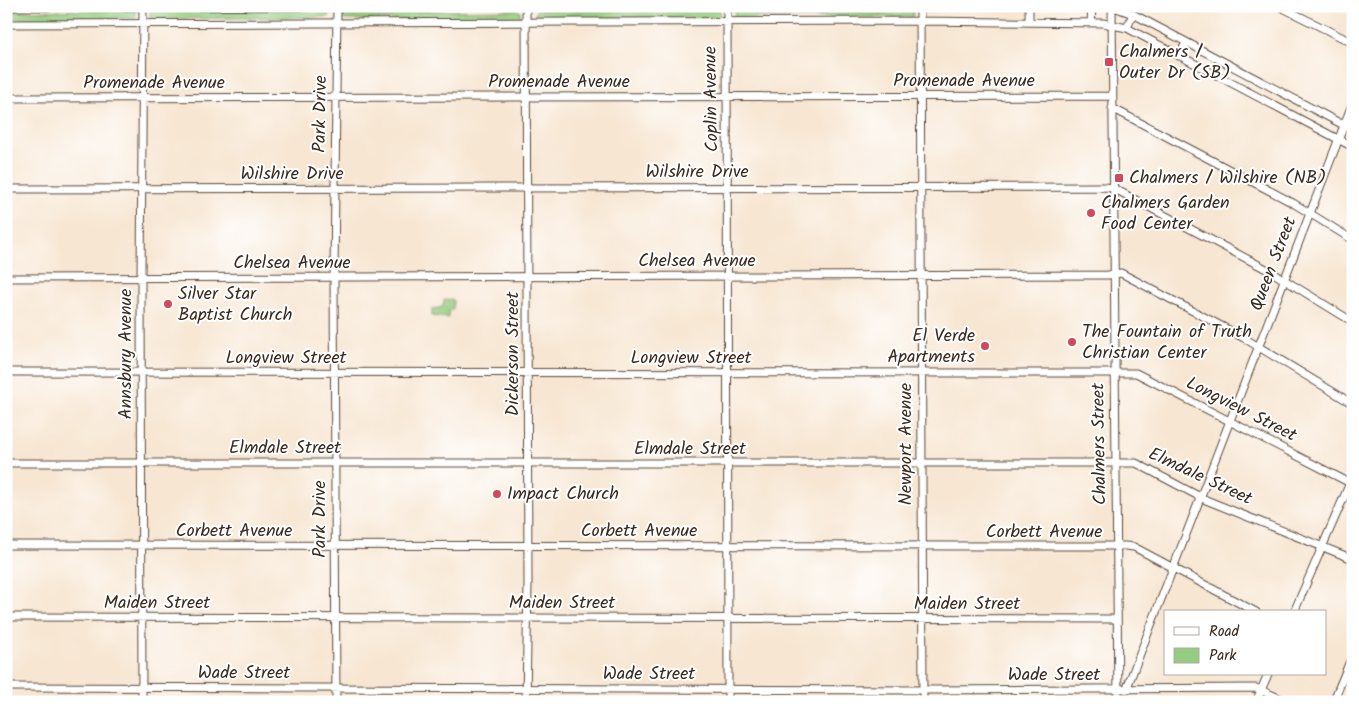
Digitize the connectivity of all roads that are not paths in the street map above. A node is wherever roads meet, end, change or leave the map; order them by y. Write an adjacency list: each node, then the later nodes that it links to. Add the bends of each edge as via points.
1 (419, 6): 11 (street)
2 (526, 6): 17 (street, Dickerson Street)
3 (727, 6): 13 (street, Coplin Avenue)
4 (920, 6): 14 (street, Newport Avenue)
5 (1030, 6): 18 (street)
6 (1092, 6): 19 (street)
7 (1112, 6): 12 (street); 21 (street, Chalmers Street)
8 (1279, 6): 24 (street)
9 (6, 7): 10 (street)
10 (143, 7): 11 (street); 15 (street, Annsbury Avenue)
11 (336, 7): 16 (street, Park Drive)
12 (1133, 14): 22 (street); 23 (street)
13 (727, 21): 14 (street); 17 (street); 26 (street, Coplin Avenue)
14 (920, 21): 18 (street); 27 (street, Newport Avenue)
15 (143, 22): 16 (street); 20 (street); 31 (street, Annsbury Avenue)
16 (337, 22): 17 (street); 32 (street, Park Drive)
17 (526, 22): 29 (street, Dickerson Street)
18 (1029, 22): 19 (street)
19 (1091, 22): 21 (street)
20 (6, 24)
21 (1112, 24): 22 (street); 28 (street, Chalmers Street)
22 (1126, 28): 25 (street)
23 (1186, 43): 25 (street); 35 (street)
24 (1353, 43)
25 (1179, 56): 37 (street)
26 (728, 96): 27 (street, Promenade Avenue); 29 (street, Promenade Avenue); 39 (street, Coplin Avenue)
27 (921, 96): 28 (street, Promenade Avenue); 40 (street, Newport Avenue)
28 (1112, 96): 34 (street, Chalmers Street)
29 (527, 97): 32 (street, Promenade Avenue); 42 (street, Dickerson Street)
30 (6, 98): 31 (street, Promenade Avenue)
31 (144, 98): 32 (street, Promenade Avenue); 45 (street, Annsbury Avenue)
32 (336, 98): 41 (street, Park Drive)
33 (1353, 102): 35 (street, Queen Street)
34 (1112, 108): 43 (street, Chalmers Street); 46 (street)
35 (1344, 125): 36 (street); 37 (street, Queen Street)
36 (1353, 130)
37 (1338, 140): 38 (street); 46 (street, Queen Street)
38 (1353, 148)
39 (728, 187): 40 (street, Wilshire Drive); 42 (street, Wilshire Drive); 49 (street, Coplin Avenue)
40 (921, 187): 43 (street, Wilshire Drive); 50 (street, Newport Avenue)
41 (335, 188): 42 (street, Wilshire Drive); 45 (street, Wilshire Drive); 54 (street, Park Drive)
42 (528, 188): 51 (street, Dickerson Street)
43 (1113, 188): 48 (street, Chalmers Street); 55 (street, Wilshire Drive)
44 (6, 189): 45 (street, Wilshire Drive)
45 (141, 189): 53 (street, Annsbury Avenue)
46 (1310, 213): 47 (street); 55 (street, Queen Street)
47 (1353, 240)
48 (1114, 273): 50 (street, Chelsea Avenue); 57 (street, Chelsea Avenue, via 1121,273); 64 (street, Chalmers Street)
49 (728, 276): 50 (street, Chelsea Avenue); 51 (street, Chelsea Avenue); 62 (street, Coplin Avenue)
50 (921, 276): 63 (street, Newport Avenue)
51 (527, 277): 54 (street, Chelsea Avenue); 61 (street, Dickerson Street)
52 (6, 278): 53 (street, Chelsea Avenue)
53 (141, 278): 54 (street, Chelsea Avenue); 59 (street, Annsbury Avenue)
54 (334, 278): 60 (street, Park Drive)
55 (1284, 280): 56 (street, Wilshire Drive); 57 (street, Queen Street)
56 (1353, 322)
57 (1258, 346): 65 (street, Chelsea Avenue); 66 (street, Queen Street)
58 (6, 372): 59 (street, Longview Street)
59 (141, 372): 60 (street, Longview Street); 68 (street, Annsbury Avenue)
60 (335, 373): 61 (street, Longview Street); 69 (street, Park Drive)
61 (528, 373): 62 (street, Longview Street); 70 (street, Dickerson Street)
62 (728, 373): 63 (street, Longview Street); 71 (street, Coplin Avenue)
63 (922, 373): 64 (street, Longview Street); 72 (street, Newport Avenue)
64 (1115, 373): 66 (street, Longview Street, via 1139,373); 73 (street, Chalmers Street)
65 (1353, 404)
66 (1229, 421): 74 (street, Longview Street); 75 (street, Queen Street)
67 (6, 463): 68 (street, Elmdale Street)
68 (141, 463): 69 (street, Elmdale Street); 77 (street, Annsbury Avenue)
69 (335, 463): 70 (street, Elmdale Street); 78 (street, Park Drive)
70 (528, 463): 71 (street, Elmdale Street); 79 (street, Dickerson Street)
71 (728, 464): 72 (street, Elmdale Street); 80 (street, Coplin Avenue)
72 (922, 464): 73 (street, Elmdale Street); 81 (street, Newport Avenue)
73 (1116, 464): 75 (street, Elmdale Street, via 1140,464); 82 (street, Chalmers Street)
74 (1351, 479): 83 (street)
75 (1200, 496): 83 (street, Elmdale Street); 85 (street, Queen Street)
76 (6, 545): 77 (street, Corbett Avenue)
77 (141, 546): 78 (street, Corbett Avenue); 89 (street, Annsbury Avenue)
78 (335, 546): 79 (street, Corbett Avenue); 90 (street, Park Drive)
79 (528, 546): 80 (street, Corbett Avenue); 91 (street, Dickerson Street)
80 (728, 546): 81 (street, Corbett Avenue); 92 (street, Coplin Avenue)
81 (922, 546): 82 (street, Corbett Avenue); 93 (street, Newport Avenue)
82 (1116, 547): 85 (street, Corbett Avenue, via 1134,547); 94 (street, Chalmers Street)
83 (1322, 547): 84 (street, Elmdale Street); 87 (street)
84 (1353, 559)
85 (1173, 568): 86 (street, Corbett Avenue); 103 (street, Queen Street)
86 (1252, 610)
87 (1295, 610)
88 (6, 617): 89 (street, Maiden Street)
89 (142, 618): 90 (street, Maiden Street); 98 (street, Annsbury Avenue)
90 (336, 618): 91 (street, Maiden Street); 99 (street, Park Drive)
91 (528, 618): 92 (street, Maiden Street); 100 (street, Dickerson Street)
92 (729, 618): 93 (street, Maiden Street); 101 (street, Coplin Avenue)
93 (922, 619): 94 (street, Maiden Street); 102 (street, Newport Avenue)
94 (1117, 619): 103 (street, Chalmers Street)
95 (1353, 654): 113 (street)
96 (1267, 676): 104 (street)
97 (6, 687): 98 (street, Wade Street)
98 (142, 688): 99 (street, Wade Street); 105 (street, Annsbury Avenue)
99 (336, 688): 100 (street, Wade Street); 106 (street, Park Drive)
100 (527, 689): 101 (street, Wade Street); 107 (street, Dickerson Street)
101 (729, 690): 102 (street, Wade Street); 108 (street, Coplin Avenue)
102 (923, 690): 103 (street, Wade Street); 109 (street, Newport Avenue)
103 (1122, 690): 104 (street, Wade Street); 110 (street, Chalmers Street)
104 (1261, 690): 111 (street); 112 (street, Wade Street)
105 (142, 702)
106 (336, 702)
107 (526, 702)
108 (728, 702)
109 (923, 702)
110 (1118, 702)
111 (1256, 702)
112 (1288, 702)
113 (1333, 702)

